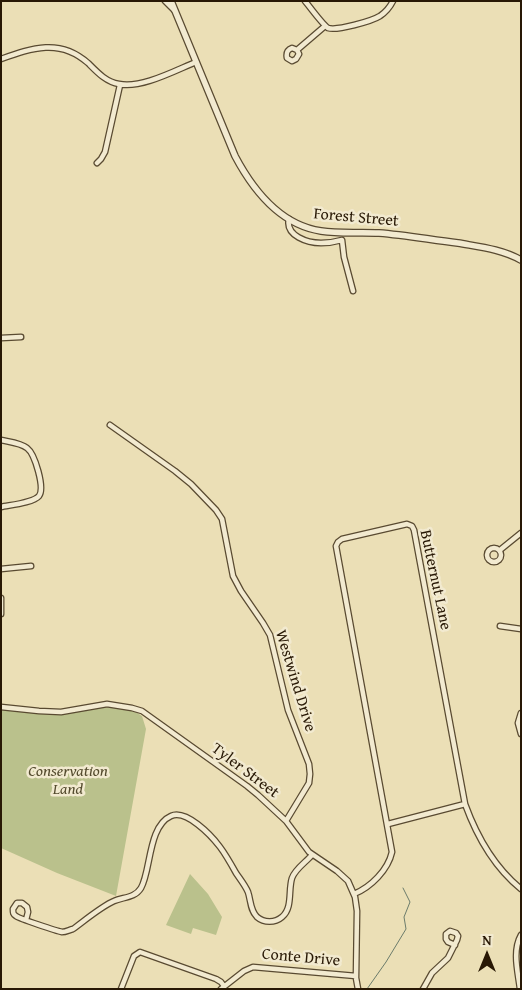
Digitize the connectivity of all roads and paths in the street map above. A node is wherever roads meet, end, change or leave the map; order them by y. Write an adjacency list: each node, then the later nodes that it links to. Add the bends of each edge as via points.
1 (165, 1): 5 (street)
2 (171, 1): 5 (street, Forest Street)
3 (304, 1): 6 (street)
4 (393, 1): 6 (street, via 374,19 339,29)
5 (175, 11): 9 (street, Forest Street)
6 (325, 26): 7 (street)
7 (297, 50)
8 (1, 59): 10 (street, via 34,48 57,48 79,57 104,77)
9 (196, 62): 10 (street, via 139,84); 12 (street, Forest Street, via 241,168 264,198)
10 (120, 84): 11 (street, via 106,152)
11 (97, 163)
12 (289, 219): 13 (street, Forest Street, via 312,229); 14 (street, via 289,228 294,234 309,242)
13 (341, 233): 14 (street); 16 (street, Forest Street, via 378,233 444,241 490,248)
14 (342, 240): 17 (street)
15 (521, 252): 16 (street)
16 (518, 259)
17 (353, 290)
18 (21, 337): 19 (street)
19 (1, 338)
20 (110, 425): 35 (street, Westwind Drive, via 191,484 222,519 233,576 270,636 288,710 309,764 308,783)
21 (1, 440): 22 (street, via 23,445 31,452 41,488 33,500)
22 (1, 507)
23 (521, 533): 24 (street)
24 (500, 550)
25 (31, 566): 26 (street)
26 (1, 569)
27 (1, 598): 28 (street)
28 (1, 614)
29 (500, 626): 30 (street)
30 (521, 629)
31 (1, 707): 35 (street, Tyler Street, via 56,712 107,704 142,711 247,786)
32 (521, 713): 33 (street, via 518,723)
33 (521, 734)
34 (465, 804): 36 (street); 36 (street, Butternut Lane, via 413,527 405,524 342,539 336,549); 38 (street, Butternut Lane, via 491,856)
35 (286, 821): 37 (street, Tyler Street)
36 (388, 824): 39 (street, Butternut Lane, via 391,858 372,883)
37 (312, 855): 39 (street, Tyler Street, via 345,878); 40 (street, via 292,876 285,914 275,921 266,921 253,912 247,891 219,846 186,816 173,815 157,832 143,884 136,894 112,902 67,931)
38 (521, 889)
39 (354, 894): 43 (street, Tyler Street, via 357,911)
40 (26, 920)
41 (521, 935): 44 (street, via 516,949)
42 (455, 945): 48 (street)
43 (356, 976): 45 (street, Conte Drive, via 253,967); 47 (street, Tyler Street)
44 (520, 977): 49 (street)
45 (222, 987): 46 (street, via 216,979 137,952)
46 (120, 989)
47 (358, 989)
48 (423, 989)
49 (520, 989)

